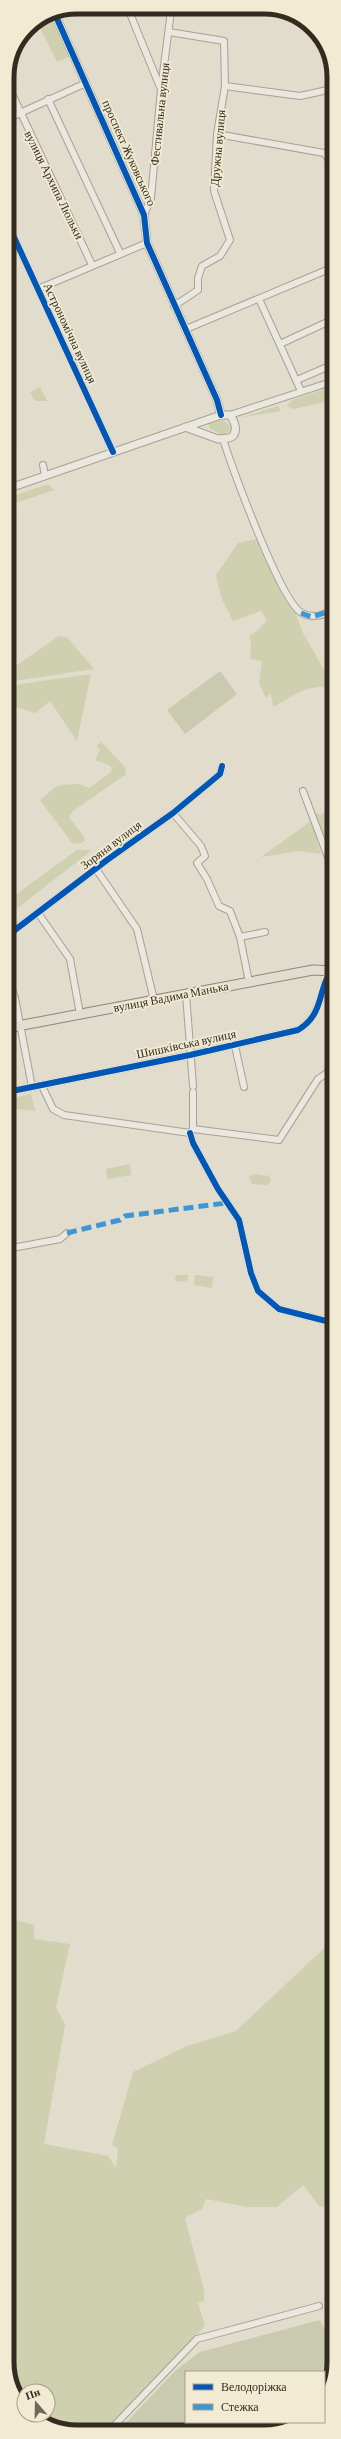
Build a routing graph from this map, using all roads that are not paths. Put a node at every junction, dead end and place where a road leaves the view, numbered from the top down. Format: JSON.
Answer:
{"nodes":[{"id":1,"x":130,"y":14,"type":"edge"},
{"id":2,"x":171,"y":14,"type":"edge"},
{"id":3,"x":57,"y":18,"type":"edge"},
{"id":4,"x":169,"y":32,"type":"junction"},
{"id":5,"x":86,"y":83,"type":"junction"},
{"id":6,"x":225,"y":86,"type":"junction"},
{"id":7,"x":161,"y":89,"type":"junction"},
{"id":8,"x":327,"y":91,"type":"edge"},
{"id":9,"x":14,"y":99,"type":"edge"},
{"id":10,"x":48,"y":100,"type":"junction"},
{"id":11,"x":20,"y":113,"type":"junction"},
{"id":12,"x":14,"y":116,"type":"edge"},
{"id":13,"x":218,"y":134,"type":"junction"},
{"id":14,"x":327,"y":157,"type":"edge"},
{"id":15,"x":144,"y":215,"type":"junction"},
{"id":16,"x":14,"y":237,"type":"edge"},
{"id":17,"x":147,"y":243,"type":"junction"},
{"id":18,"x":120,"y":253,"type":"junction"},
{"id":19,"x":92,"y":265,"type":"junction"},
{"id":20,"x":327,"y":270,"type":"edge"},
{"id":21,"x":38,"y":289,"type":"junction"},
{"id":22,"x":259,"y":299,"type":"junction"},
{"id":23,"x":174,"y":306,"type":"junction"},
{"id":24,"x":327,"y":322,"type":"edge"},
{"id":25,"x":186,"y":329,"type":"junction"},
{"id":26,"x":280,"y":344,"type":"junction"},
{"id":27,"x":327,"y":367,"type":"edge"},
{"id":28,"x":297,"y":380,"type":"junction"},
{"id":29,"x":327,"y":383,"type":"edge"},
{"id":30,"x":301,"y":391,"type":"junction"},
{"id":31,"x":221,"y":415,"type":"junction"},
{"id":32,"x":230,"y":416,"type":"junction"},
{"id":33,"x":185,"y":427,"type":"junction"},
{"id":34,"x":223,"y":440,"type":"junction"},
{"id":35,"x":113,"y":452,"type":"junction"},
{"id":36,"x":42,"y":465,"type":"dead end"},
{"id":37,"x":46,"y":476,"type":"junction"},
{"id":38,"x":14,"y":487,"type":"edge"},
{"id":39,"x":327,"y":612,"type":"edge"},
{"id":40,"x":222,"y":766,"type":"dead end"},
{"id":41,"x":303,"y":791,"type":"dead end"},
{"id":42,"x":173,"y":813,"type":"junction"},
{"id":43,"x":327,"y":858,"type":"edge"},
{"id":44,"x":96,"y":869,"type":"junction"},
{"id":45,"x":38,"y":913,"type":"junction"},
{"id":46,"x":14,"y":931,"type":"edge"},
{"id":47,"x":265,"y":932,"type":"dead end"},
{"id":48,"x":240,"y":937,"type":"junction"},
{"id":49,"x":327,"y":969,"type":"edge"},
{"id":50,"x":327,"y":979,"type":"edge"},
{"id":51,"x":249,"y":982,"type":"junction"},
{"id":52,"x":186,"y":994,"type":"junction"},
{"id":53,"x":14,"y":995,"type":"edge"},
{"id":54,"x":154,"y":1000,"type":"junction"},
{"id":55,"x":80,"y":1014,"type":"junction"},
{"id":56,"x":18,"y":1025,"type":"junction"},
{"id":57,"x":14,"y":1026,"type":"edge"},
{"id":58,"x":235,"y":1046,"type":"junction"},
{"id":59,"x":190,"y":1055,"type":"junction"},
{"id":60,"x":327,"y":1073,"type":"edge"},
{"id":61,"x":42,"y":1086,"type":"junction"},
{"id":62,"x":32,"y":1087,"type":"junction"},
{"id":63,"x":244,"y":1087,"type":"dead end"},
{"id":64,"x":14,"y":1091,"type":"edge"},
{"id":65,"x":191,"y":1131,"type":"junction"},
{"id":66,"x":67,"y":1234,"type":"dead end"},
{"id":67,"x":14,"y":1248,"type":"edge"},
{"id":68,"x":327,"y":1321,"type":"edge"},
{"id":69,"x":319,"y":2306,"type":"dead end"},
{"id":70,"x":115,"y":2425,"type":"edge"}],
"edges":[{"from":1,"to":7,"type":"street"},
{"from":2,"to":4,"type":"street","name":"Фестивальна вулиця"},
{"from":3,"to":5,"type":"street","name":"проспект Жуковського"},
{"from":4,"to":6,"type":"street","name":"Дружна вулиця"},
{"from":4,"to":7,"type":"street","name":"Фестивальна вулиця"},
{"from":5,"to":10,"type":"street"},
{"from":5,"to":15,"type":"street","name":"проспект Жуковського"},
{"from":6,"to":8,"type":"street"},
{"from":6,"to":13,"type":"street","name":"Дружна вулиця"},
{"from":7,"to":15,"type":"street","name":"Фестивальна вулиця"},
{"from":9,"to":11,"type":"street","name":"вулиця Архипа Люльки"},
{"from":10,"to":11,"type":"street"},
{"from":10,"to":18,"type":"street"},
{"from":11,"to":12,"type":"street"},
{"from":11,"to":19,"type":"street","name":"вулиця Архипа Люльки"},
{"from":13,"to":14,"type":"street"},
{"from":13,"to":23,"type":"street","name":"Дружна вулиця"},
{"from":15,"to":17,"type":"street","name":"проспект Жуковського"},
{"from":16,"to":21,"type":"street","name":"Астрономічна вулиця"},
{"from":17,"to":18,"type":"street"},
{"from":17,"to":23,"type":"street","name":"проспект Жуковського"},
{"from":18,"to":19,"type":"street"},
{"from":19,"to":21,"type":"street"},
{"from":20,"to":22,"type":"street"},
{"from":21,"to":35,"type":"street","name":"Астрономічна вулиця"},
{"from":22,"to":25,"type":"street"},
{"from":22,"to":26,"type":"street"},
{"from":23,"to":25,"type":"street","name":"проспект Жуковського"},
{"from":24,"to":26,"type":"street"},
{"from":25,"to":31,"type":"street","name":"проспект Жуковського"},
{"from":26,"to":28,"type":"street"},
{"from":27,"to":28,"type":"street"},
{"from":28,"to":30,"type":"street"},
{"from":29,"to":30,"type":"street"},
{"from":30,"to":32,"type":"street"},
{"from":31,"to":32,"type":"street"},
{"from":31,"to":33,"type":"street"},
{"from":32,"to":34,"type":"street"},
{"from":33,"to":34,"type":"street"},
{"from":33,"to":35,"type":"street"},
{"from":34,"to":39,"type":"street"},
{"from":35,"to":37,"type":"street"},
{"from":36,"to":37,"type":"street"},
{"from":37,"to":38,"type":"street"},
{"from":40,"to":42,"type":"street","name":"Зоряна вулиця"},
{"from":41,"to":43,"type":"street"},
{"from":42,"to":44,"type":"street","name":"Зоряна вулиця"},
{"from":42,"to":48,"type":"street"},
{"from":44,"to":45,"type":"street","name":"Зоряна вулиця"},
{"from":44,"to":54,"type":"street"},
{"from":45,"to":46,"type":"street","name":"Зоряна вулиця"},
{"from":45,"to":55,"type":"street"},
{"from":47,"to":48,"type":"street"},
{"from":48,"to":51,"type":"street"},
{"from":49,"to":51,"type":"main road","name":"вулиця Вадима Манька"},
{"from":50,"to":58,"type":"street","name":"Шишківська вулиця"},
{"from":51,"to":52,"type":"main road","name":"вулиця Вадима Манька"},
{"from":52,"to":54,"type":"main road","name":"вулиця Вадима Манька"},
{"from":52,"to":59,"type":"street"},
{"from":53,"to":56,"type":"street"},
{"from":54,"to":55,"type":"main road","name":"вулиця Вадима Манька"},
{"from":55,"to":56,"type":"main road","name":"вулиця Вадима Манька"},
{"from":56,"to":57,"type":"main road","name":"вулиця Вадима Манька"},
{"from":56,"to":62,"type":"street"},
{"from":58,"to":59,"type":"street","name":"Шишківська вулиця"},
{"from":58,"to":63,"type":"street"},
{"from":59,"to":61,"type":"street","name":"Шишківська вулиця"},
{"from":59,"to":65,"type":"street"},
{"from":60,"to":65,"type":"street"},
{"from":61,"to":62,"type":"street","name":"Шишківська вулиця"},
{"from":61,"to":65,"type":"street"},
{"from":62,"to":64,"type":"street","name":"Шишківська вулиця"},
{"from":65,"to":68,"type":"street"},
{"from":66,"to":67,"type":"street"},
{"from":69,"to":70,"type":"street"}]}
